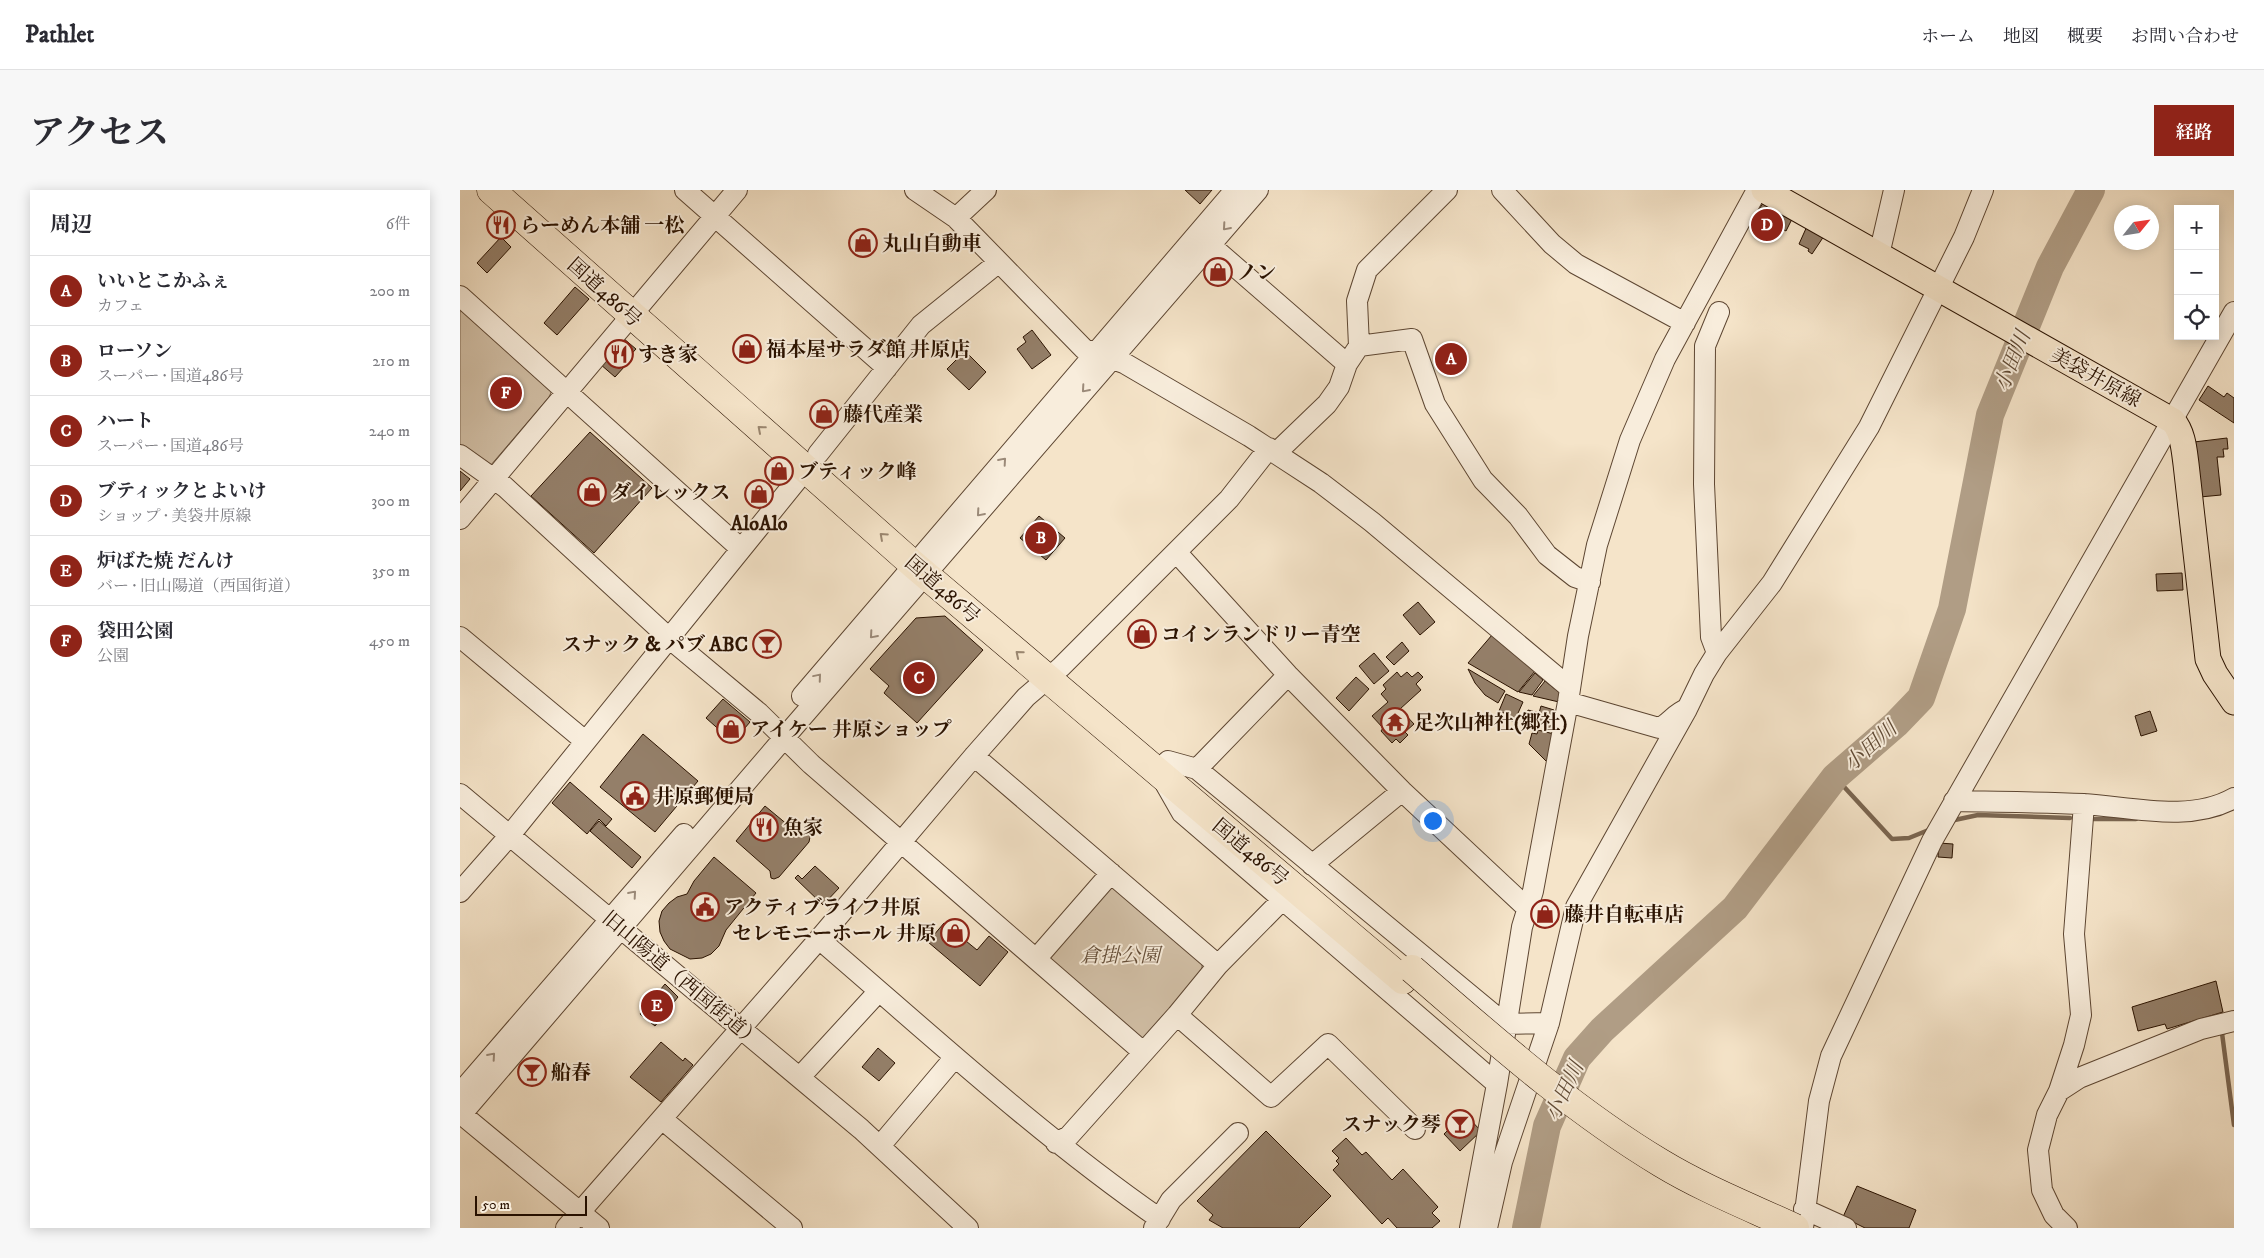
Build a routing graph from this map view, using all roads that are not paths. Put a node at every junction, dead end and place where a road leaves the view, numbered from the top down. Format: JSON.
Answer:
{"nodes":[{"id":1,"x":490,"y":190,"type":"edge"},
{"id":2,"x":517,"y":190,"type":"edge"},
{"id":3,"x":685,"y":190,"type":"edge"},
{"id":4,"x":737,"y":190,"type":"edge"},
{"id":5,"x":915,"y":190,"type":"edge"},
{"id":6,"x":986,"y":190,"type":"edge"},
{"id":7,"x":1235,"y":190,"type":"edge"},
{"id":8,"x":1258,"y":190,"type":"edge"},
{"id":9,"x":1447,"y":190,"type":"edge"},
{"id":10,"x":1502,"y":190,"type":"edge"},
{"id":11,"x":1757,"y":190,"type":"edge"},
{"id":12,"x":1764,"y":190,"type":"edge"},
{"id":13,"x":1894,"y":190,"type":"edge"},
{"id":14,"x":1983,"y":190,"type":"edge"},
{"id":15,"x":715,"y":216,"type":"junction"},
{"id":16,"x":956,"y":218,"type":"junction"},
{"id":17,"x":1204,"y":240,"type":"junction"},
{"id":18,"x":1879,"y":254,"type":"junction"},
{"id":19,"x":999,"y":262,"type":"junction"},
{"id":20,"x":1941,"y":289,"type":"junction"},
{"id":21,"x":462,"y":301,"type":"edge"},
{"id":22,"x":637,"y":308,"type":"junction"},
{"id":23,"x":1719,"y":312,"type":"dead end"},
{"id":24,"x":2234,"y":312,"type":"edge"},
{"id":25,"x":1685,"y":324,"type":"junction"},
{"id":26,"x":1359,"y":346,"type":"junction"},
{"id":27,"x":1105,"y":356,"type":"junction"},
{"id":28,"x":1347,"y":364,"type":"junction"},
{"id":29,"x":887,"y":368,"type":"junction"},
{"id":30,"x":568,"y":393,"type":"junction"},
{"id":31,"x":2171,"y":419,"type":"junction"},
{"id":32,"x":1272,"y":450,"type":"junction"},
{"id":33,"x":460,"y":455,"type":"edge"},
{"id":34,"x":812,"y":461,"type":"junction"},
{"id":35,"x":494,"y":480,"type":"junction"},
{"id":36,"x":460,"y":519,"type":"edge"},
{"id":37,"x":740,"y":548,"type":"junction"},
{"id":38,"x":1177,"y":552,"type":"junction"},
{"id":39,"x":926,"y":563,"type":"junction"},
{"id":40,"x":1590,"y":582,"type":"junction"},
{"id":41,"x":460,"y":637,"type":"edge"},
{"id":42,"x":670,"y":638,"type":"junction"},
{"id":43,"x":1717,"y":653,"type":"junction"},
{"id":44,"x":1054,"y":672,"type":"junction"},
{"id":45,"x":1288,"y":676,"type":"junction"},
{"id":46,"x":1569,"y":695,"type":"junction"},
{"id":47,"x":2234,"y":702,"type":"edge"},
{"id":48,"x":1687,"y":710,"type":"junction"},
{"id":49,"x":779,"y":733,"type":"junction"},
{"id":50,"x":585,"y":741,"type":"junction"},
{"id":51,"x":974,"y":756,"type":"junction"},
{"id":52,"x":1164,"y":767,"type":"junction"},
{"id":53,"x":1197,"y":769,"type":"junction"},
{"id":54,"x":1402,"y":791,"type":"junction"},
{"id":55,"x":460,"y":794,"type":"edge"},
{"id":56,"x":2234,"y":798,"type":"edge"},
{"id":57,"x":1953,"y":804,"type":"junction"},
{"id":58,"x":2084,"y":804,"type":"junction"},
{"id":59,"x":510,"y":835,"type":"junction"},
{"id":60,"x":901,"y":843,"type":"junction"},
{"id":61,"x":1312,"y":865,"type":"junction"},
{"id":62,"x":1111,"y":872,"type":"junction"},
{"id":63,"x":460,"y":892,"type":"edge"},
{"id":64,"x":1283,"y":899,"type":"junction"},
{"id":65,"x":1527,"y":908,"type":"junction"},
{"id":66,"x":616,"y":924,"type":"junction"},
{"id":67,"x":819,"y":939,"type":"junction"},
{"id":68,"x":1036,"y":959,"type":"junction"},
{"id":69,"x":1218,"y":965,"type":"junction"},
{"id":70,"x":1408,"y":975,"type":"junction"},
{"id":71,"x":879,"y":991,"type":"junction"},
{"id":72,"x":1177,"y":1015,"type":"junction"},
{"id":73,"x":2234,"y":1022,"type":"edge"},
{"id":74,"x":1549,"y":1023,"type":"junction"},
{"id":75,"x":1505,"y":1024,"type":"junction"},
{"id":76,"x":740,"y":1027,"type":"junction"},
{"id":77,"x":1143,"y":1052,"type":"junction"},
{"id":78,"x":956,"y":1057,"type":"junction"},
{"id":79,"x":800,"y":1077,"type":"junction"},
{"id":80,"x":1497,"y":1084,"type":"junction"},
{"id":81,"x":2059,"y":1091,"type":"junction"},
{"id":82,"x":460,"y":1093,"type":"edge"},
{"id":83,"x":460,"y":1115,"type":"edge"},
{"id":84,"x":662,"y":1119,"type":"junction"},
{"id":85,"x":1489,"y":1127,"type":"junction"},
{"id":86,"x":1415,"y":1130,"type":"dead end"},
{"id":87,"x":1238,"y":1133,"type":"dead end"},
{"id":88,"x":1056,"y":1143,"type":"junction"},
{"id":89,"x":880,"y":1146,"type":"junction"},
{"id":90,"x":1498,"y":1177,"type":"junction"},
{"id":91,"x":580,"y":1212,"type":"junction"},
{"id":92,"x":1801,"y":1222,"type":"edge"},
{"id":93,"x":1157,"y":1224,"type":"edge"},
{"id":94,"x":566,"y":1228,"type":"edge"},
{"id":95,"x":599,"y":1228,"type":"edge"},
{"id":96,"x":792,"y":1228,"type":"edge"},
{"id":97,"x":968,"y":1228,"type":"edge"},
{"id":98,"x":1470,"y":1228,"type":"edge"},
{"id":99,"x":1487,"y":1228,"type":"edge"},
{"id":100,"x":1763,"y":1228,"type":"edge"},
{"id":101,"x":1846,"y":1228,"type":"edge"},
{"id":102,"x":2067,"y":1228,"type":"edge"}],
"edges":[{"from":1,"to":22,"type":"highway","name":"国道486号"},
{"from":2,"to":22,"type":"highway","name":"国道486号"},
{"from":3,"to":15,"type":"street"},
{"from":4,"to":15,"type":"street"},
{"from":5,"to":16,"type":"street"},
{"from":6,"to":16,"type":"street"},
{"from":7,"to":17,"type":"street"},
{"from":8,"to":17,"type":"street","one_way":true},
{"from":9,"to":26,"type":"street"},
{"from":10,"to":25,"type":"street"},
{"from":11,"to":25,"type":"street"},
{"from":12,"to":18,"type":"main road","name":"美袋井原線"},
{"from":13,"to":18,"type":"street"},
{"from":14,"to":20,"type":"street"},
{"from":15,"to":22,"type":"street"},
{"from":15,"to":29,"type":"street"},
{"from":16,"to":19,"type":"street"},
{"from":17,"to":27,"type":"street"},
{"from":17,"to":28,"type":"street"},
{"from":18,"to":20,"type":"main road","name":"美袋井原線"},
{"from":19,"to":27,"type":"street"},
{"from":19,"to":29,"type":"street"},
{"from":20,"to":31,"type":"main road","name":"美袋井原線"},
{"from":20,"to":43,"type":"street"},
{"from":21,"to":30,"type":"street"},
{"from":22,"to":30,"type":"street"},
{"from":22,"to":34,"type":"highway","name":"国道486号"},
{"from":23,"to":43,"type":"street"},
{"from":24,"to":31,"type":"street"},
{"from":25,"to":40,"type":"street"},
{"from":26,"to":28,"type":"street"},
{"from":26,"to":40,"type":"street"},
{"from":27,"to":32,"type":"street"},
{"from":27,"to":39,"type":"street"},
{"from":28,"to":32,"type":"street"},
{"from":29,"to":34,"type":"street"},
{"from":30,"to":35,"type":"street"},
{"from":30,"to":37,"type":"street"},
{"from":31,"to":47,"type":"main road"},
{"from":31,"to":57,"type":"street"},
{"from":32,"to":38,"type":"street"},
{"from":32,"to":46,"type":"street"},
{"from":33,"to":35,"type":"street"},
{"from":34,"to":37,"type":"street"},
{"from":34,"to":39,"type":"highway","name":"国道486号"},
{"from":35,"to":36,"type":"street"},
{"from":35,"to":42,"type":"street"},
{"from":37,"to":42,"type":"street"},
{"from":38,"to":44,"type":"street"},
{"from":38,"to":45,"type":"street"},
{"from":39,"to":44,"type":"highway","name":"国道486号"},
{"from":39,"to":49,"type":"street"},
{"from":40,"to":46,"type":"street"},
{"from":41,"to":50,"type":"street"},
{"from":42,"to":49,"type":"street"},
{"from":42,"to":50,"type":"street"},
{"from":43,"to":48,"type":"street"},
{"from":44,"to":51,"type":"street"},
{"from":44,"to":52,"type":"highway","name":"国道486号"},
{"from":45,"to":53,"type":"street"},
{"from":45,"to":54,"type":"street"},
{"from":46,"to":48,"type":"street"},
{"from":46,"to":65,"type":"street"},
{"from":48,"to":74,"type":"street"},
{"from":49,"to":60,"type":"street"},
{"from":49,"to":66,"type":"street"},
{"from":50,"to":59,"type":"street"},
{"from":51,"to":60,"type":"street"},
{"from":51,"to":62,"type":"street"},
{"from":52,"to":53,"type":"street"},
{"from":52,"to":64,"type":"street"},
{"from":52,"to":70,"type":"highway","name":"国道486号"},
{"from":53,"to":61,"type":"street"},
{"from":54,"to":61,"type":"street"},
{"from":54,"to":65,"type":"street"},
{"from":55,"to":59,"type":"street","name":"旧山陽道（西国街道）"},
{"from":56,"to":58,"type":"street"},
{"from":57,"to":58,"type":"street"},
{"from":57,"to":92,"type":"street"},
{"from":58,"to":81,"type":"street"},
{"from":59,"to":63,"type":"street"},
{"from":59,"to":66,"type":"street","name":"旧山陽道（西国街道）"},
{"from":60,"to":67,"type":"street"},
{"from":60,"to":68,"type":"street"},
{"from":61,"to":75,"type":"street"},
{"from":62,"to":68,"type":"street"},
{"from":62,"to":69,"type":"street"},
{"from":64,"to":69,"type":"street"},
{"from":64,"to":80,"type":"street"},
{"from":65,"to":75,"type":"street"},
{"from":66,"to":76,"type":"street","name":"旧山陽道（西国街道）"},
{"from":82,"to":66,"type":"street","one_way":true},
{"from":66,"to":83,"type":"street"},
{"from":67,"to":71,"type":"street"},
{"from":67,"to":76,"type":"street"},
{"from":68,"to":77,"type":"street"},
{"from":69,"to":72,"type":"street"},
{"from":70,"to":92,"type":"highway","bridge":true},
{"from":70,"to":100,"type":"highway"},
{"from":71,"to":78,"type":"street"},
{"from":71,"to":79,"type":"street"},
{"from":72,"to":77,"type":"street"},
{"from":72,"to":86,"type":"street"},
{"from":73,"to":81,"type":"street"},
{"from":74,"to":75,"type":"street"},
{"from":74,"to":90,"type":"street"},
{"from":75,"to":80,"type":"street"},
{"from":76,"to":79,"type":"street","name":"旧山陽道（西国街道）"},
{"from":76,"to":84,"type":"street"},
{"from":77,"to":88,"type":"street"},
{"from":78,"to":88,"type":"street"},
{"from":78,"to":89,"type":"street"},
{"from":79,"to":89,"type":"street","name":"旧山陽道（西国街道）"},
{"from":80,"to":85,"type":"street"},
{"from":81,"to":102,"type":"street"},
{"from":83,"to":91,"type":"street"},
{"from":84,"to":91,"type":"street"},
{"from":84,"to":96,"type":"street"},
{"from":85,"to":90,"type":"street"},
{"from":85,"to":98,"type":"street"},
{"from":87,"to":93,"type":"street"},
{"from":88,"to":93,"type":"street"},
{"from":89,"to":97,"type":"street","name":"旧山陽道（西国街道）"},
{"from":90,"to":99,"type":"street"},
{"from":91,"to":94,"type":"street"},
{"from":91,"to":95,"type":"street"},
{"from":92,"to":101,"type":"street"}]}
